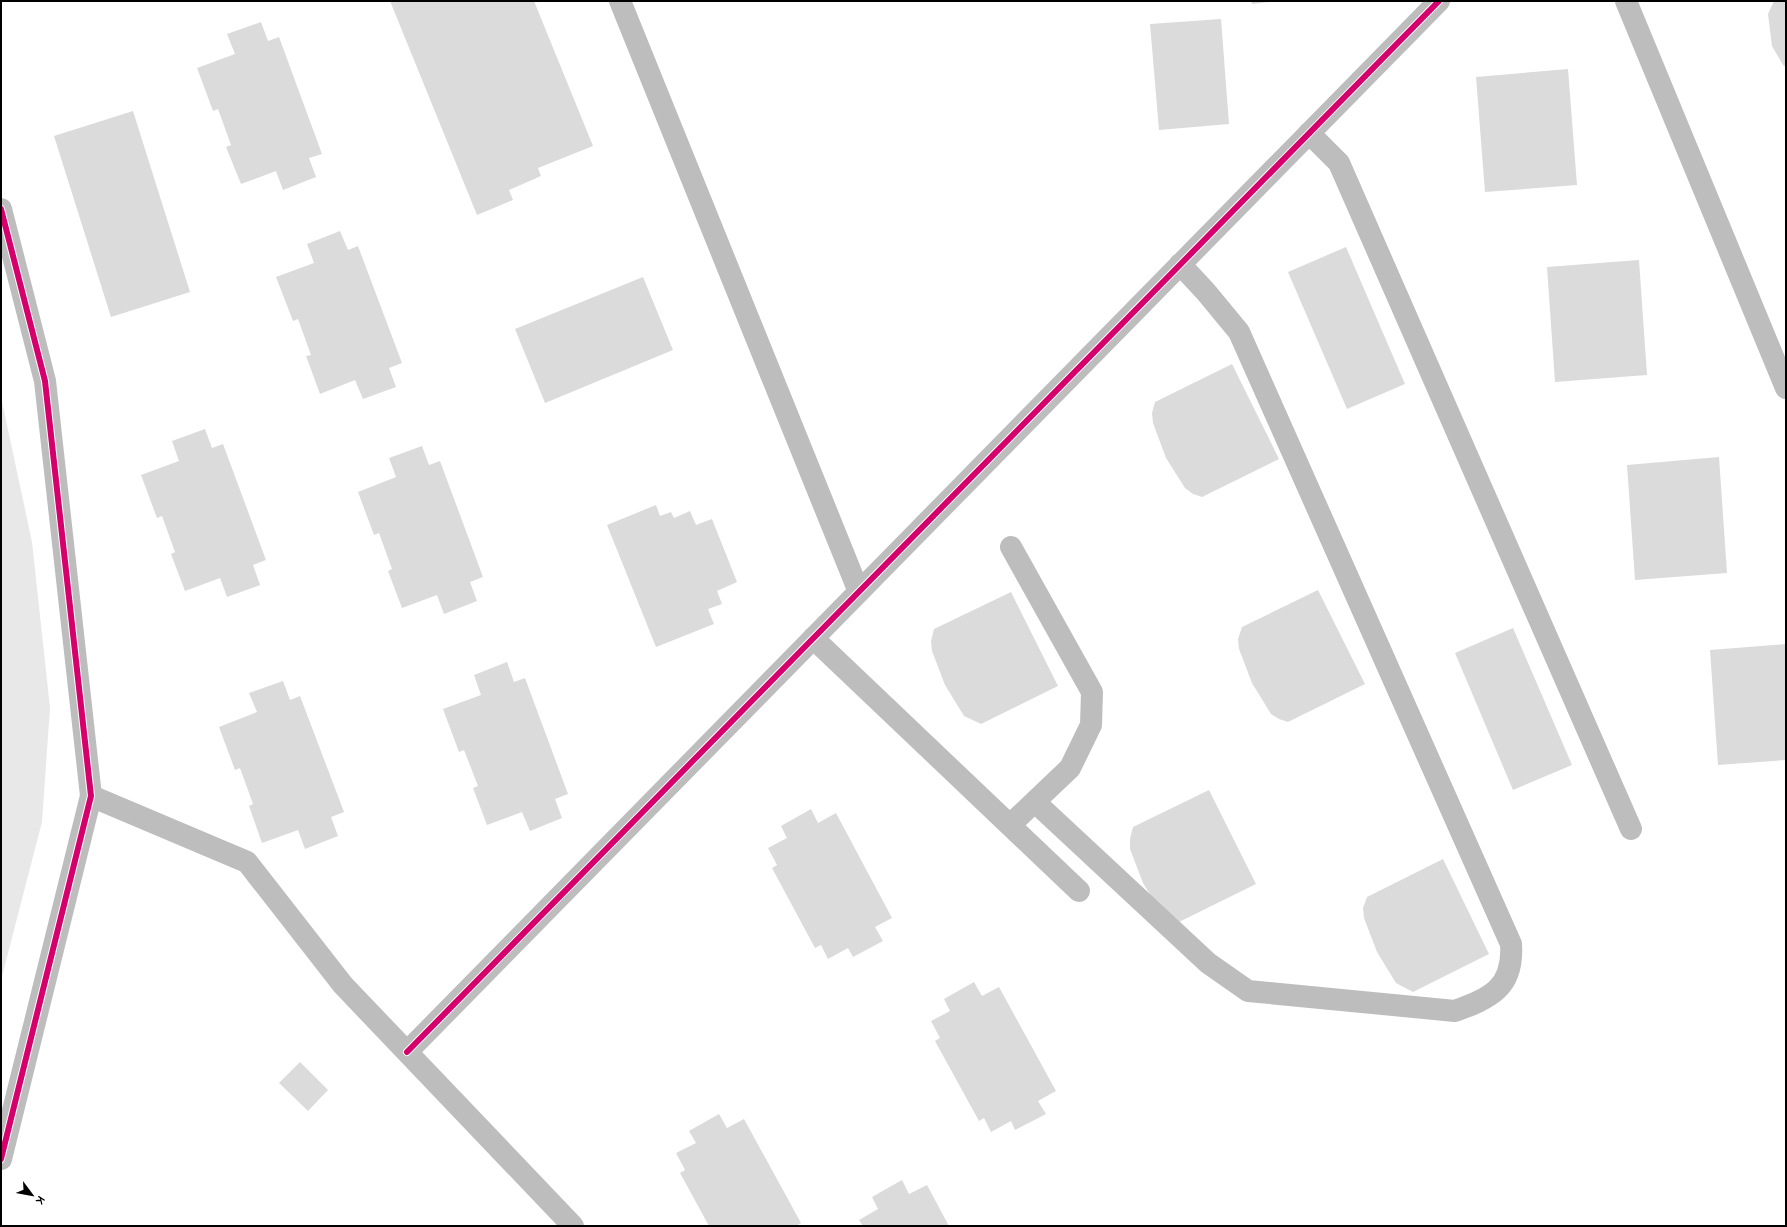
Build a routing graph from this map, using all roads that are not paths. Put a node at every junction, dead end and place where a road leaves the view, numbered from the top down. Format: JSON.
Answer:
{"nodes":[{"id":1,"x":620,"y":1,"type":"edge"},
{"id":2,"x":1439,"y":1,"type":"edge"},
{"id":3,"x":1626,"y":1,"type":"edge"},
{"id":4,"x":1309,"y":133,"type":"junction"},
{"id":5,"x":1,"y":209,"type":"edge"},
{"id":6,"x":1180,"y":264,"type":"junction"},
{"id":7,"x":1786,"y":388,"type":"edge"},
{"id":8,"x":1011,"y":547,"type":"dead end"},
{"id":9,"x":859,"y":592,"type":"junction"},
{"id":10,"x":813,"y":638,"type":"junction"},
{"id":11,"x":91,"y":796,"type":"junction"},
{"id":12,"x":1035,"y":802,"type":"junction"},
{"id":13,"x":1010,"y":825,"type":"junction"},
{"id":14,"x":1630,"y":828,"type":"dead end"},
{"id":15,"x":1079,"y":891,"type":"dead end"},
{"id":16,"x":407,"y":1052,"type":"junction"},
{"id":17,"x":1,"y":1159,"type":"edge"},
{"id":18,"x":573,"y":1226,"type":"edge"}],
"edges":[{"from":1,"to":9,"type":"street"},
{"from":2,"to":4,"type":"street"},
{"from":3,"to":7,"type":"street"},
{"from":4,"to":6,"type":"street"},
{"from":4,"to":14,"type":"street"},
{"from":5,"to":11,"type":"street"},
{"from":6,"to":9,"type":"street"},
{"from":6,"to":12,"type":"street"},
{"from":8,"to":12,"type":"street"},
{"from":9,"to":10,"type":"street"},
{"from":10,"to":13,"type":"street"},
{"from":10,"to":16,"type":"street"},
{"from":11,"to":16,"type":"street"},
{"from":11,"to":17,"type":"street"},
{"from":12,"to":13,"type":"street"},
{"from":13,"to":15,"type":"street"},
{"from":16,"to":18,"type":"street"}]}
